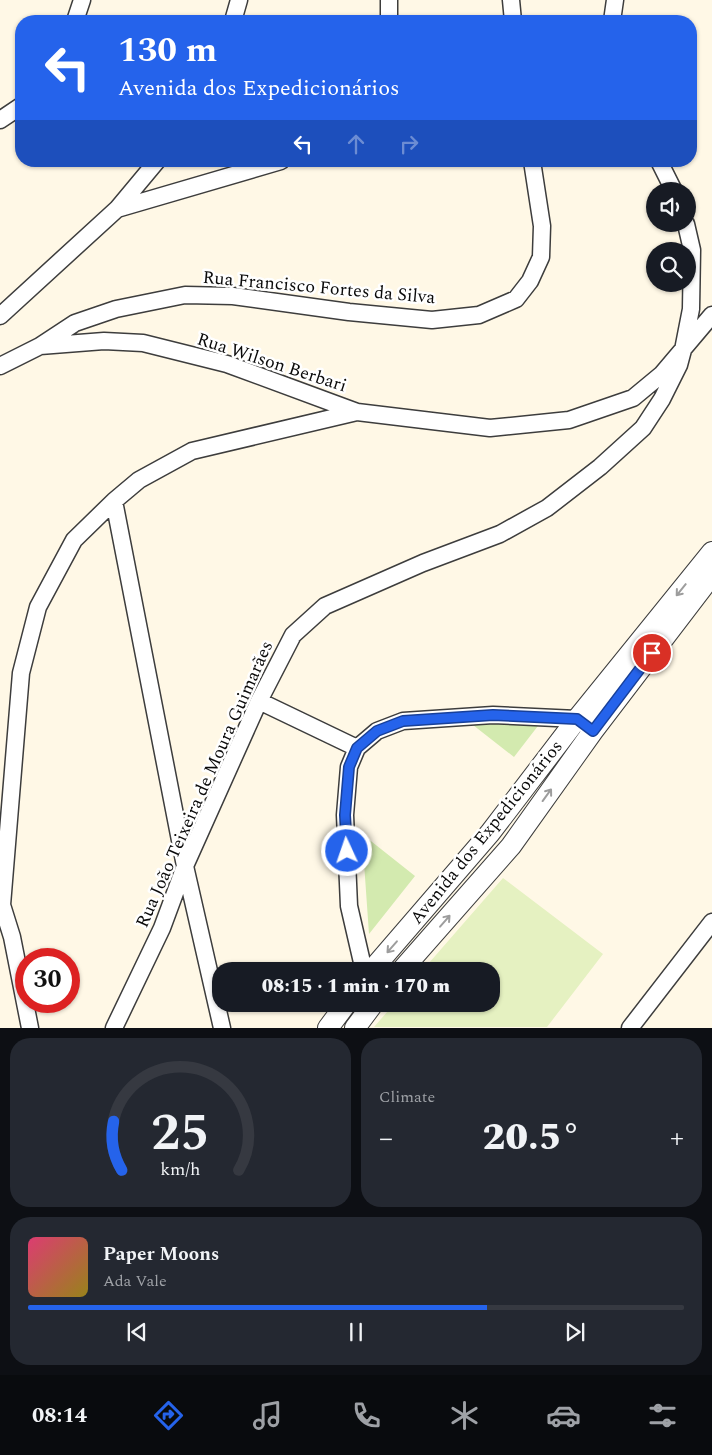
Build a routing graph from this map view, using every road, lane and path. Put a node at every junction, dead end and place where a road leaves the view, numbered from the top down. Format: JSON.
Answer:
{"nodes":[{"id":1,"x":82,"y":0,"type":"edge"},
{"id":2,"x":238,"y":0,"type":"edge"},
{"id":3,"x":389,"y":0,"type":"edge"},
{"id":4,"x":511,"y":0,"type":"edge"},
{"id":5,"x":615,"y":0,"type":"edge"},
{"id":6,"x":78,"y":15,"type":"edge"},
{"id":7,"x":234,"y":15,"type":"edge"},
{"id":8,"x":389,"y":15,"type":"edge"},
{"id":9,"x":512,"y":15,"type":"edge"},
{"id":10,"x":613,"y":15,"type":"edge"},
{"id":11,"x":15,"y":110,"type":"edge"},
{"id":12,"x":0,"y":120,"type":"edge"},
{"id":13,"x":152,"y":167,"type":"edge"},
{"id":14,"x":260,"y":167,"type":"edge"},
{"id":15,"x":533,"y":167,"type":"edge"},
{"id":16,"x":662,"y":167,"type":"edge"},
{"id":17,"x":670,"y":182,"type":"edge"},
{"id":18,"x":117,"y":209,"type":"junction"},
{"id":19,"x":688,"y":232,"type":"edge"},
{"id":20,"x":712,"y":315,"type":"edge"},
{"id":21,"x":0,"y":316,"type":"edge"},
{"id":22,"x":40,"y":346,"type":"junction"},
{"id":23,"x":683,"y":350,"type":"junction"},
{"id":24,"x":0,"y":366,"type":"edge"},
{"id":25,"x":357,"y":412,"type":"junction"},
{"id":26,"x":114,"y":501,"type":"junction"},
{"id":27,"x":712,"y":552,"type":"edge"},
{"id":28,"x":712,"y":575,"type":"edge"},
{"id":29,"x":259,"y":701,"type":"junction"},
{"id":30,"x":577,"y":719,"type":"junction"},
{"id":31,"x":593,"y":731,"type":"junction"},
{"id":32,"x":357,"y":748,"type":"junction"},
{"id":33,"x":185,"y":866,"type":"junction"},
{"id":34,"x":1,"y":906,"type":"edge"},
{"id":35,"x":712,"y":922,"type":"edge"},
{"id":36,"x":362,"y":962,"type":"edge"},
{"id":37,"x":379,"y":962,"type":"edge"},
{"id":38,"x":409,"y":962,"type":"edge"},
{"id":39,"x":340,"y":1012,"type":"edge"},
{"id":40,"x":368,"y":1012,"type":"edge"},
{"id":41,"x":30,"y":1028,"type":"edge"},
{"id":42,"x":114,"y":1028,"type":"edge"},
{"id":43,"x":222,"y":1028,"type":"edge"},
{"id":44,"x":328,"y":1028,"type":"edge"},
{"id":45,"x":355,"y":1028,"type":"edge"},
{"id":46,"x":630,"y":1028,"type":"edge"}],
"edges":[{"from":1,"to":6,"type":"street"},
{"from":2,"to":7,"type":"street"},
{"from":3,"to":8,"type":"street"},
{"from":4,"to":9,"type":"street"},
{"from":5,"to":10,"type":"street"},
{"from":11,"to":12,"type":"street"},
{"from":13,"to":18,"type":"street"},
{"from":14,"to":18,"type":"street"},
{"from":15,"to":22,"type":"street","name":"Rua Francisco Fortes da Silva"},
{"from":16,"to":17,"type":"street"},
{"from":18,"to":21,"type":"street"},
{"from":19,"to":23,"type":"street","name":"Rua João Teixeira de Moura Guimarães"},
{"from":20,"to":23,"type":"street"},
{"from":22,"to":24,"type":"street","name":"Rua Wilson Berbari"},
{"from":22,"to":25,"type":"street","name":"Rua Wilson Berbari"},
{"from":23,"to":25,"type":"street"},
{"from":23,"to":29,"type":"street","name":"Rua João Teixeira de Moura Guimarães"},
{"from":25,"to":26,"type":"street"},
{"from":26,"to":33,"type":"street"},
{"from":26,"to":34,"type":"street"},
{"from":27,"to":30,"type":"street","name":"Avenida dos Expedicionários","one_way":true},
{"from":28,"to":31,"type":"street","name":"Avenida dos Expedicionários"},
{"from":29,"to":32,"type":"street"},
{"from":29,"to":33,"type":"street","name":"Rua João Teixeira de Moura Guimarães"},
{"from":30,"to":31,"type":"street"},
{"from":30,"to":32,"type":"street"},
{"from":30,"to":37,"type":"street","name":"Avenida dos Expedicionários","one_way":true},
{"from":38,"to":31,"type":"street","name":"Avenida dos Expedicionários","one_way":true},
{"from":32,"to":36,"type":"street"},
{"from":33,"to":42,"type":"street","name":"Rua João Teixeira de Moura Guimarães"},
{"from":33,"to":43,"type":"street"},
{"from":34,"to":41,"type":"street"},
{"from":35,"to":46,"type":"street"},
{"from":39,"to":44,"type":"street"},
{"from":40,"to":45,"type":"street"}]}
